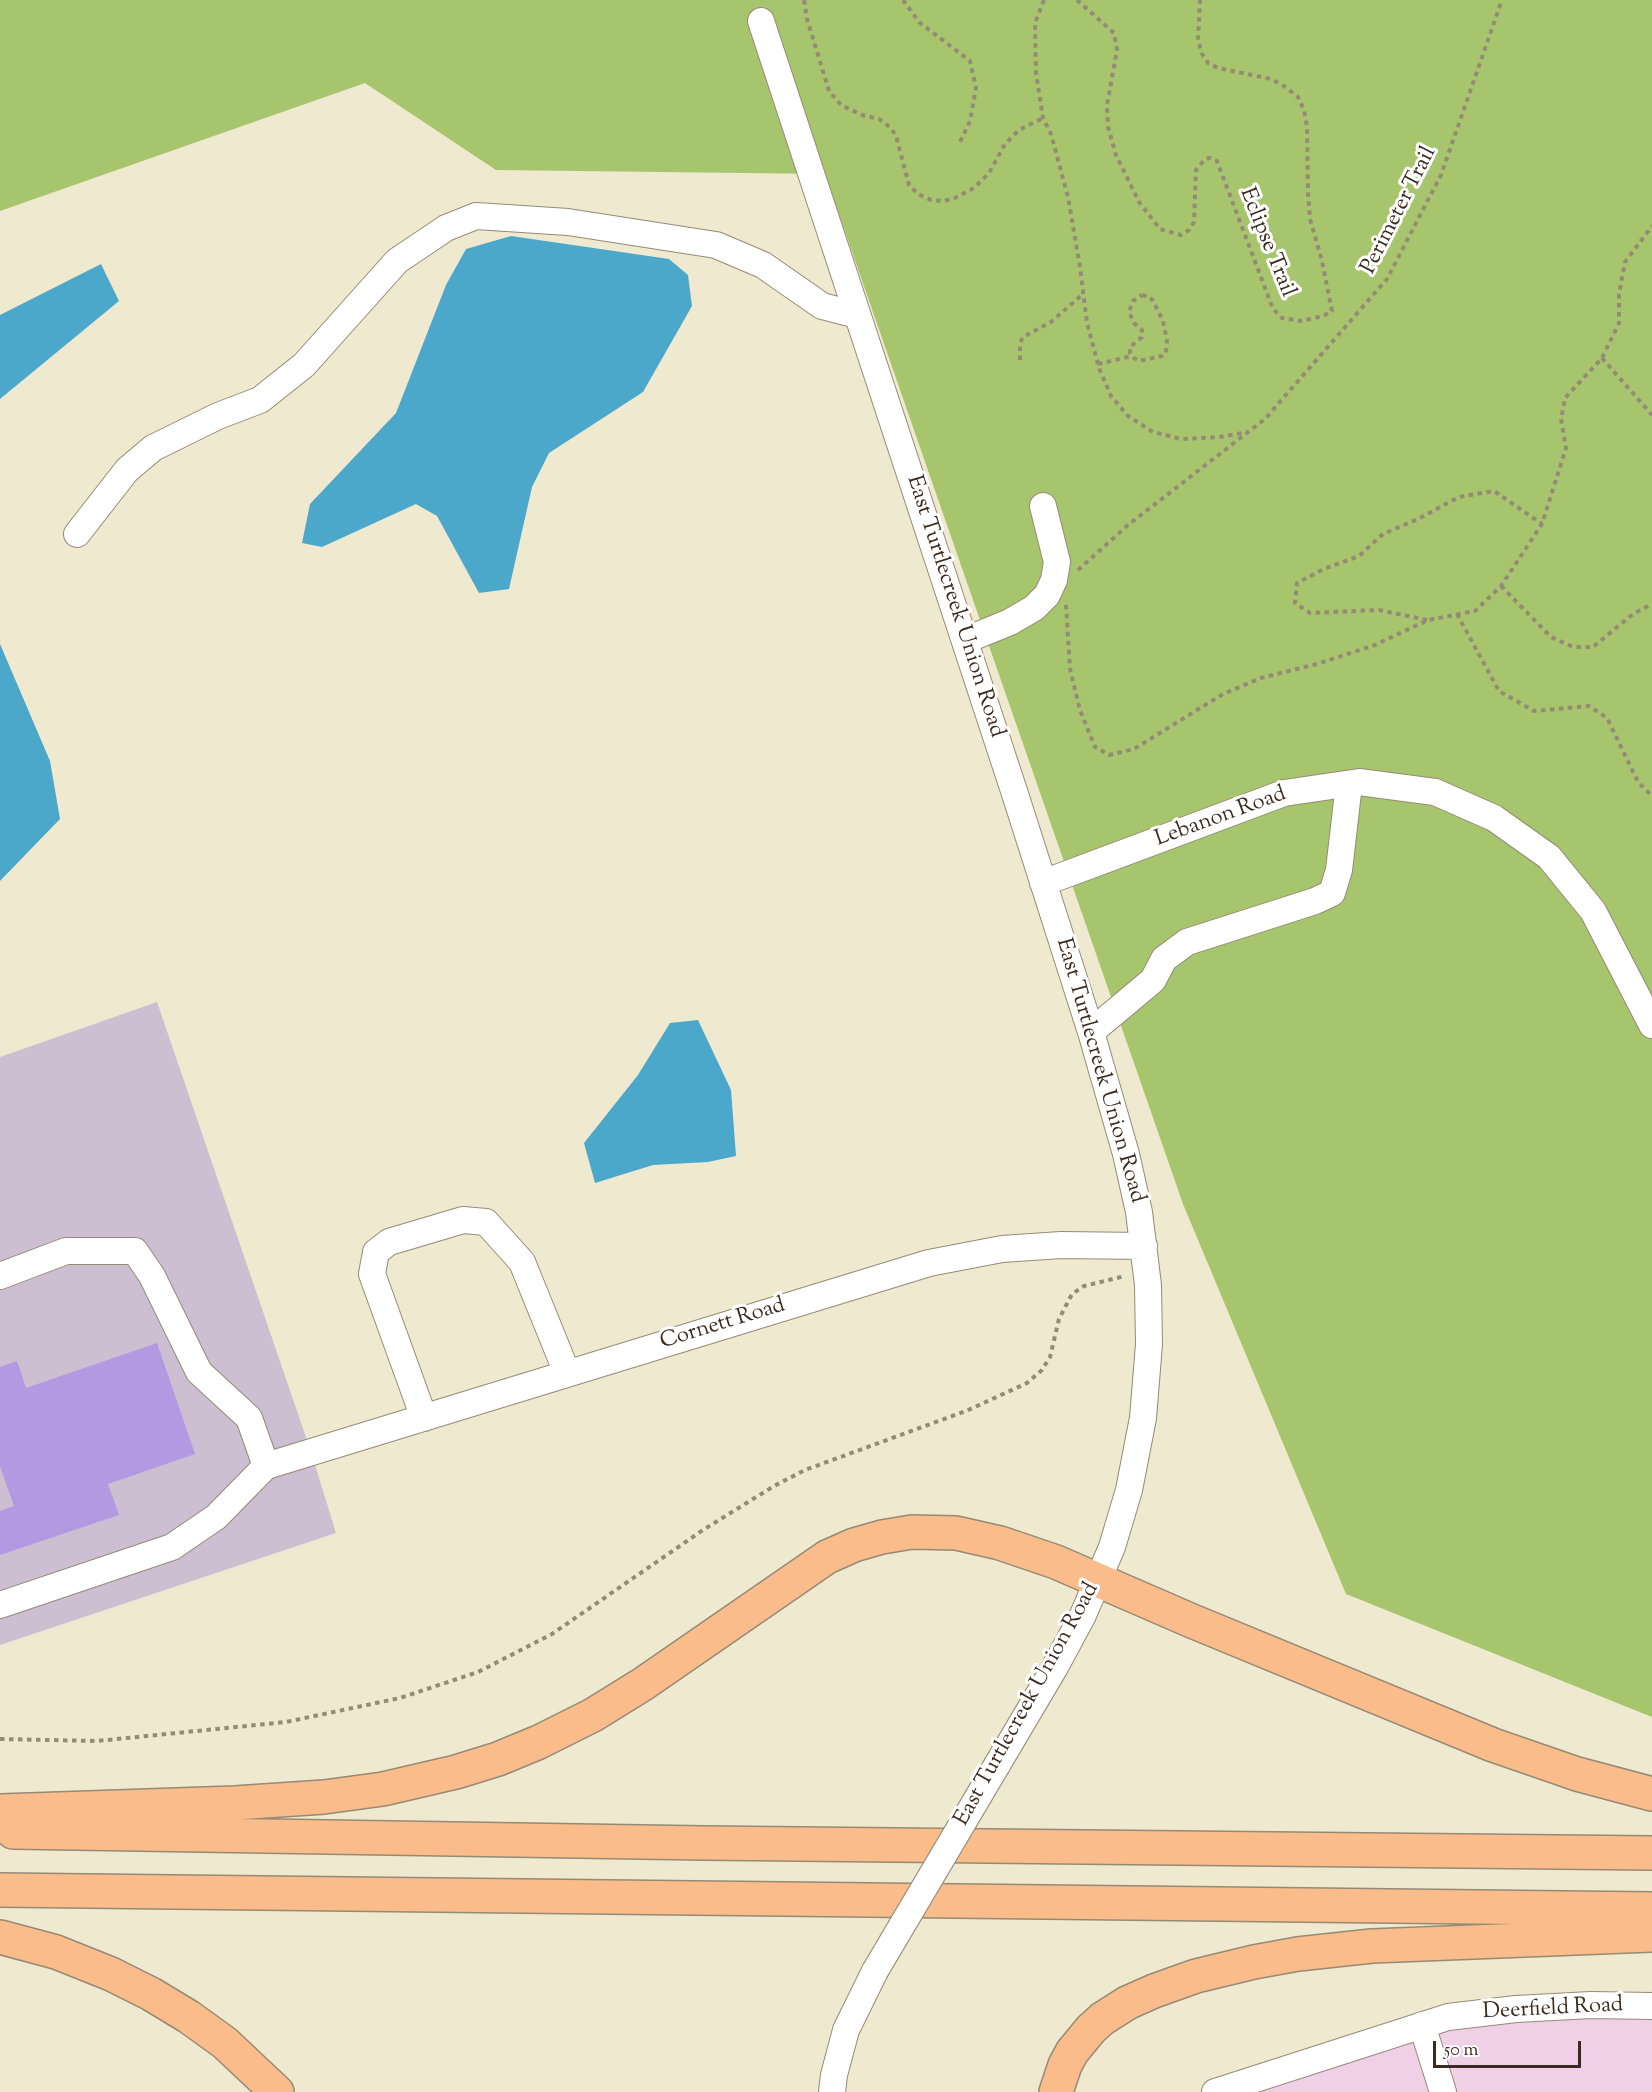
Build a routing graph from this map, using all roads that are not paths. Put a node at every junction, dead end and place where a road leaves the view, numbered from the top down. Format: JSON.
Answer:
{"nodes":[{"id":1,"x":761,"y":21,"type":"dead end"},
{"id":2,"x":857,"y":315,"type":"junction"},
{"id":3,"x":1043,"y":506,"type":"dead end"},
{"id":4,"x":77,"y":534,"type":"dead end"},
{"id":5,"x":966,"y":640,"type":"junction"},
{"id":6,"x":1349,"y":784,"type":"junction"},
{"id":7,"x":1044,"y":884,"type":"junction"},
{"id":8,"x":1652,"y":1025,"type":"edge"},
{"id":9,"x":1091,"y":1032,"type":"junction"},
{"id":10,"x":1144,"y":1246,"type":"junction"},
{"id":11,"x":0,"y":1276,"type":"edge"},
{"id":12,"x":567,"y":1373,"type":"junction"},
{"id":13,"x":424,"y":1418,"type":"junction"},
{"id":14,"x":266,"y":1466,"type":"junction"},
{"id":15,"x":1098,"y":1580,"type":"junction"},
{"id":16,"x":0,"y":1605,"type":"edge"},
{"id":17,"x":1652,"y":1794,"type":"edge"},
{"id":18,"x":0,"y":1811,"type":"edge"},
{"id":19,"x":0,"y":1832,"type":"edge"},
{"id":20,"x":1652,"y":1853,"type":"edge"},
{"id":21,"x":0,"y":1890,"type":"edge"},
{"id":22,"x":1652,"y":1909,"type":"edge"},
{"id":23,"x":1652,"y":1935,"type":"edge"},
{"id":24,"x":0,"y":1938,"type":"edge"},
{"id":25,"x":1652,"y":2006,"type":"edge"},
{"id":26,"x":1422,"y":2025,"type":"junction"},
{"id":27,"x":277,"y":2092,"type":"edge"},
{"id":28,"x":832,"y":2092,"type":"edge"},
{"id":29,"x":1056,"y":2092,"type":"edge"},
{"id":30,"x":1215,"y":2092,"type":"edge"},
{"id":31,"x":1443,"y":2092,"type":"edge"}],
"edges":[{"from":1,"to":2,"type":"street","name":"East Turtlecreek Union Road"},
{"from":2,"to":4,"type":"street"},
{"from":2,"to":5,"type":"street","name":"East Turtlecreek Union Road"},
{"from":3,"to":5,"type":"street"},
{"from":5,"to":7,"type":"street","name":"East Turtlecreek Union Road"},
{"from":6,"to":7,"type":"street","name":"Lebanon Road"},
{"from":6,"to":8,"type":"street","name":"Lebanon Road"},
{"from":6,"to":9,"type":"street"},
{"from":7,"to":9,"type":"street","name":"East Turtlecreek Union Road"},
{"from":9,"to":10,"type":"street","name":"East Turtlecreek Union Road"},
{"from":10,"to":12,"type":"street","name":"Cornett Road"},
{"from":10,"to":15,"type":"street","name":"East Turtlecreek Union Road"},
{"from":11,"to":14,"type":"street"},
{"from":12,"to":13,"type":"street","name":"Cornett Road"},
{"from":12,"to":13,"type":"street"},
{"from":13,"to":14,"type":"street","name":"Cornett Road"},
{"from":14,"to":16,"type":"street"},
{"from":15,"to":17,"type":"highway"},
{"from":15,"to":18,"type":"highway"},
{"from":15,"to":28,"type":"street","name":"East Turtlecreek Union Road","bridge":true},
{"from":19,"to":20,"type":"highway"},
{"from":21,"to":22,"type":"highway"},
{"from":23,"to":29,"type":"highway"},
{"from":24,"to":27,"type":"highway"},
{"from":25,"to":26,"type":"street","name":"Deerfield Road"},
{"from":26,"to":30,"type":"street","name":"Deerfield Road"},
{"from":26,"to":31,"type":"street"}]}
